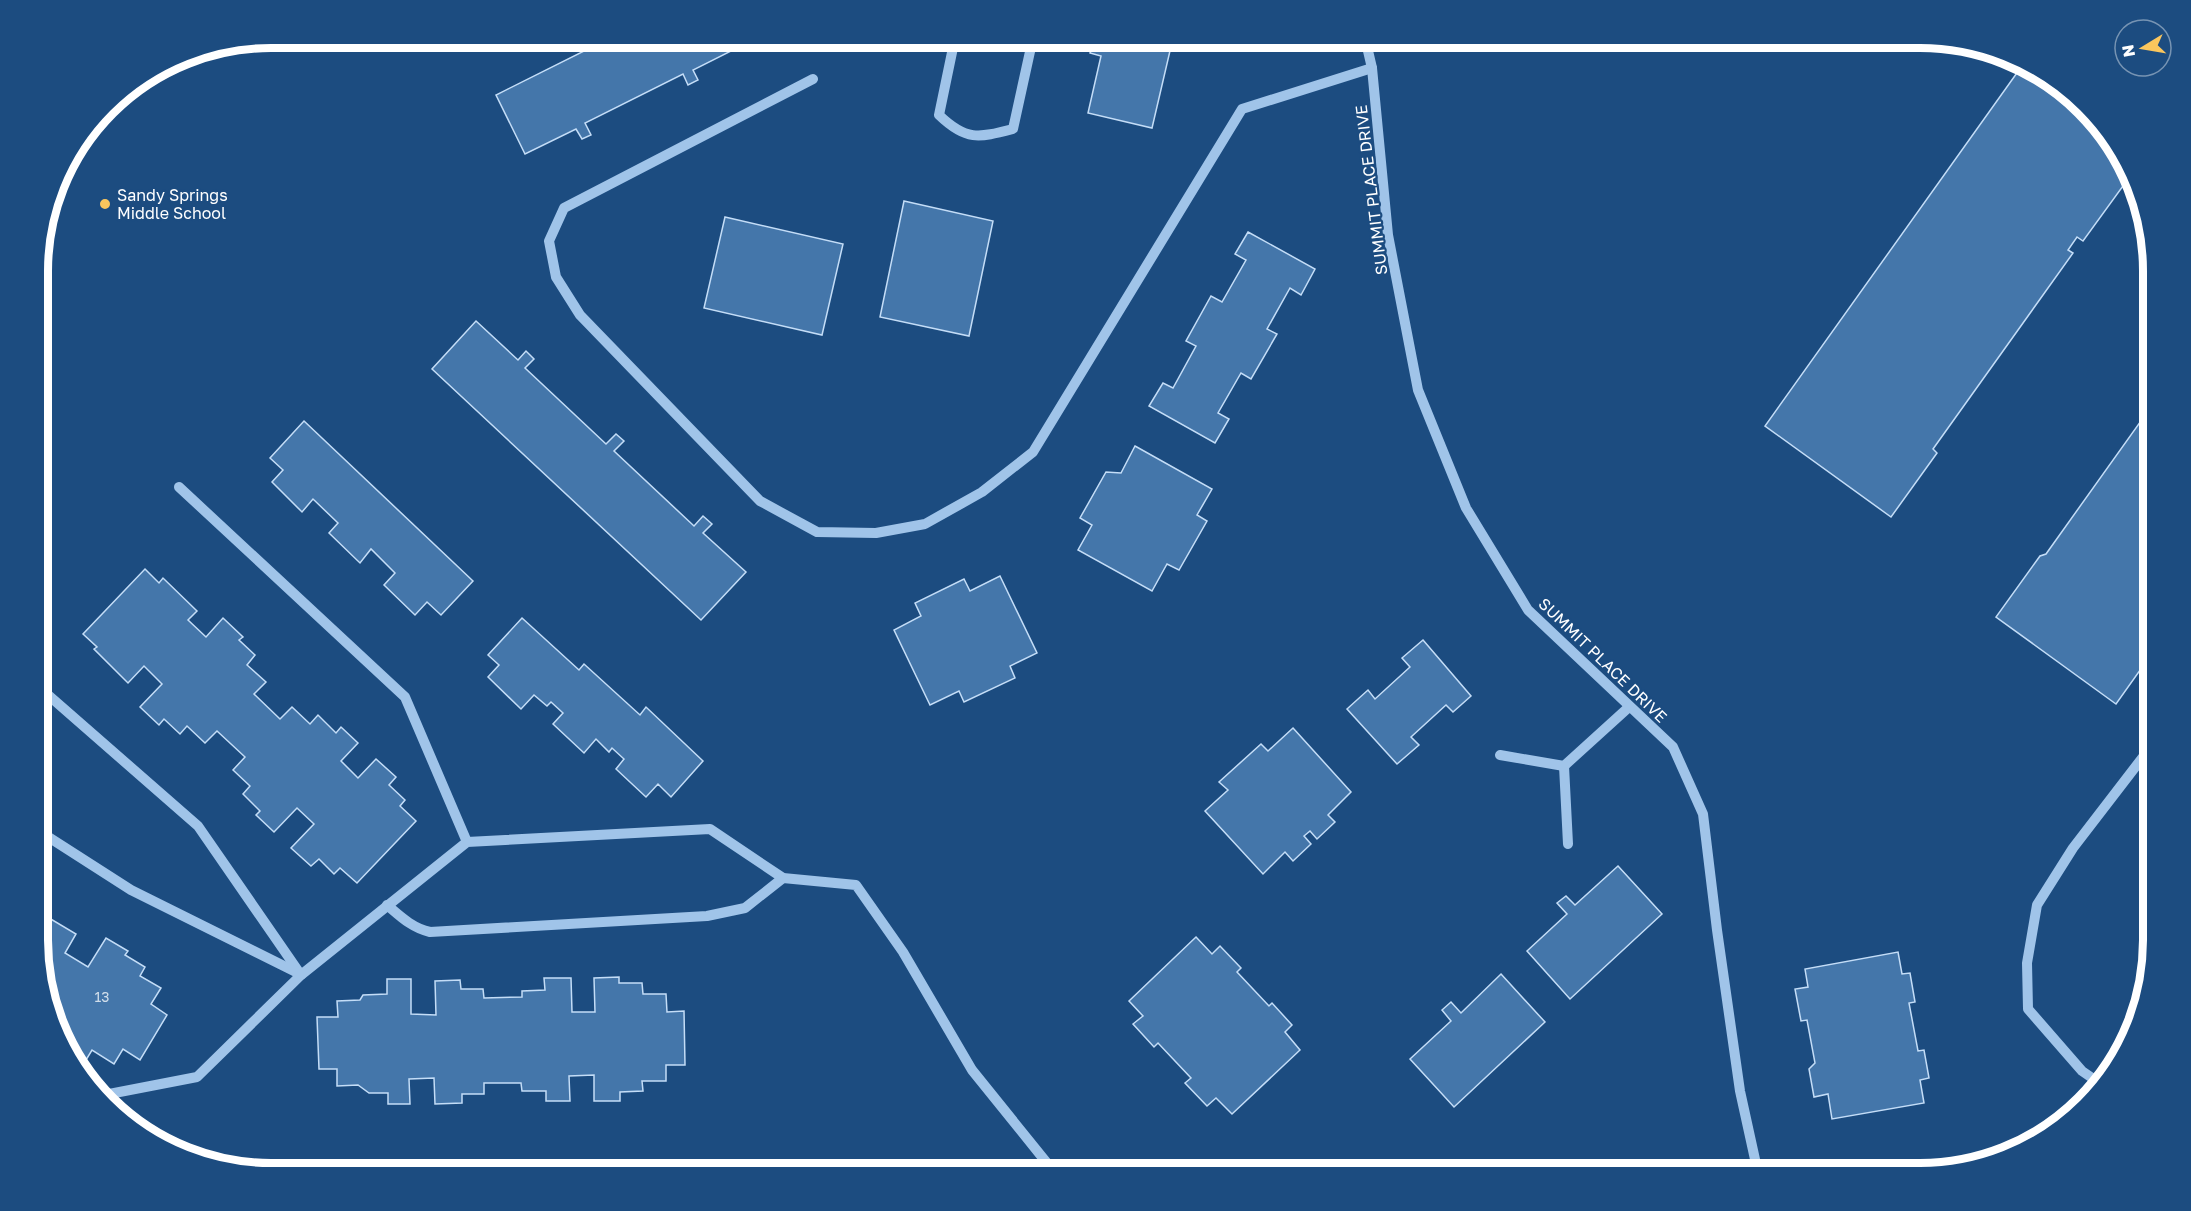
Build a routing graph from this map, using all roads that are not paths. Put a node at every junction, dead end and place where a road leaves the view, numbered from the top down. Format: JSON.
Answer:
{"nodes":[{"id":1,"x":953,"y":48,"type":"edge"},
{"id":2,"x":1031,"y":48,"type":"edge"},
{"id":3,"x":1367,"y":48,"type":"edge"},
{"id":4,"x":1372,"y":68,"type":"junction"},
{"id":5,"x":813,"y":79,"type":"dead end"},
{"id":6,"x":179,"y":487,"type":"dead end"},
{"id":7,"x":48,"y":695,"type":"edge"},
{"id":8,"x":1629,"y":707,"type":"junction"},
{"id":9,"x":1500,"y":756,"type":"dead end"},
{"id":10,"x":2143,"y":757,"type":"edge"},
{"id":11,"x":1564,"y":766,"type":"junction"},
{"id":12,"x":48,"y":837,"type":"edge"},
{"id":13,"x":467,"y":842,"type":"junction"},
{"id":14,"x":1568,"y":844,"type":"dead end"},
{"id":15,"x":783,"y":878,"type":"junction"},
{"id":16,"x":387,"y":904,"type":"junction"},
{"id":17,"x":301,"y":975,"type":"junction"},
{"id":18,"x":2094,"y":1079,"type":"edge"},
{"id":19,"x":109,"y":1094,"type":"edge"},
{"id":20,"x":1046,"y":1163,"type":"edge"},
{"id":21,"x":1756,"y":1163,"type":"edge"}],
"edges":[{"from":1,"to":2,"type":"street"},
{"from":3,"to":4,"type":"street","name":"SUMMIT PLACE DRIVE"},
{"from":4,"to":5,"type":"street"},
{"from":4,"to":8,"type":"street","name":"SUMMIT PLACE DRIVE"},
{"from":6,"to":13,"type":"street"},
{"from":7,"to":17,"type":"street"},
{"from":8,"to":11,"type":"street"},
{"from":8,"to":21,"type":"street","name":"SUMMIT PLACE DRIVE"},
{"from":9,"to":11,"type":"street"},
{"from":10,"to":18,"type":"street"},
{"from":11,"to":14,"type":"street"},
{"from":12,"to":17,"type":"street"},
{"from":13,"to":15,"type":"street"},
{"from":13,"to":16,"type":"street"},
{"from":15,"to":16,"type":"street"},
{"from":15,"to":20,"type":"street"},
{"from":16,"to":17,"type":"street"},
{"from":17,"to":19,"type":"street"}]}
